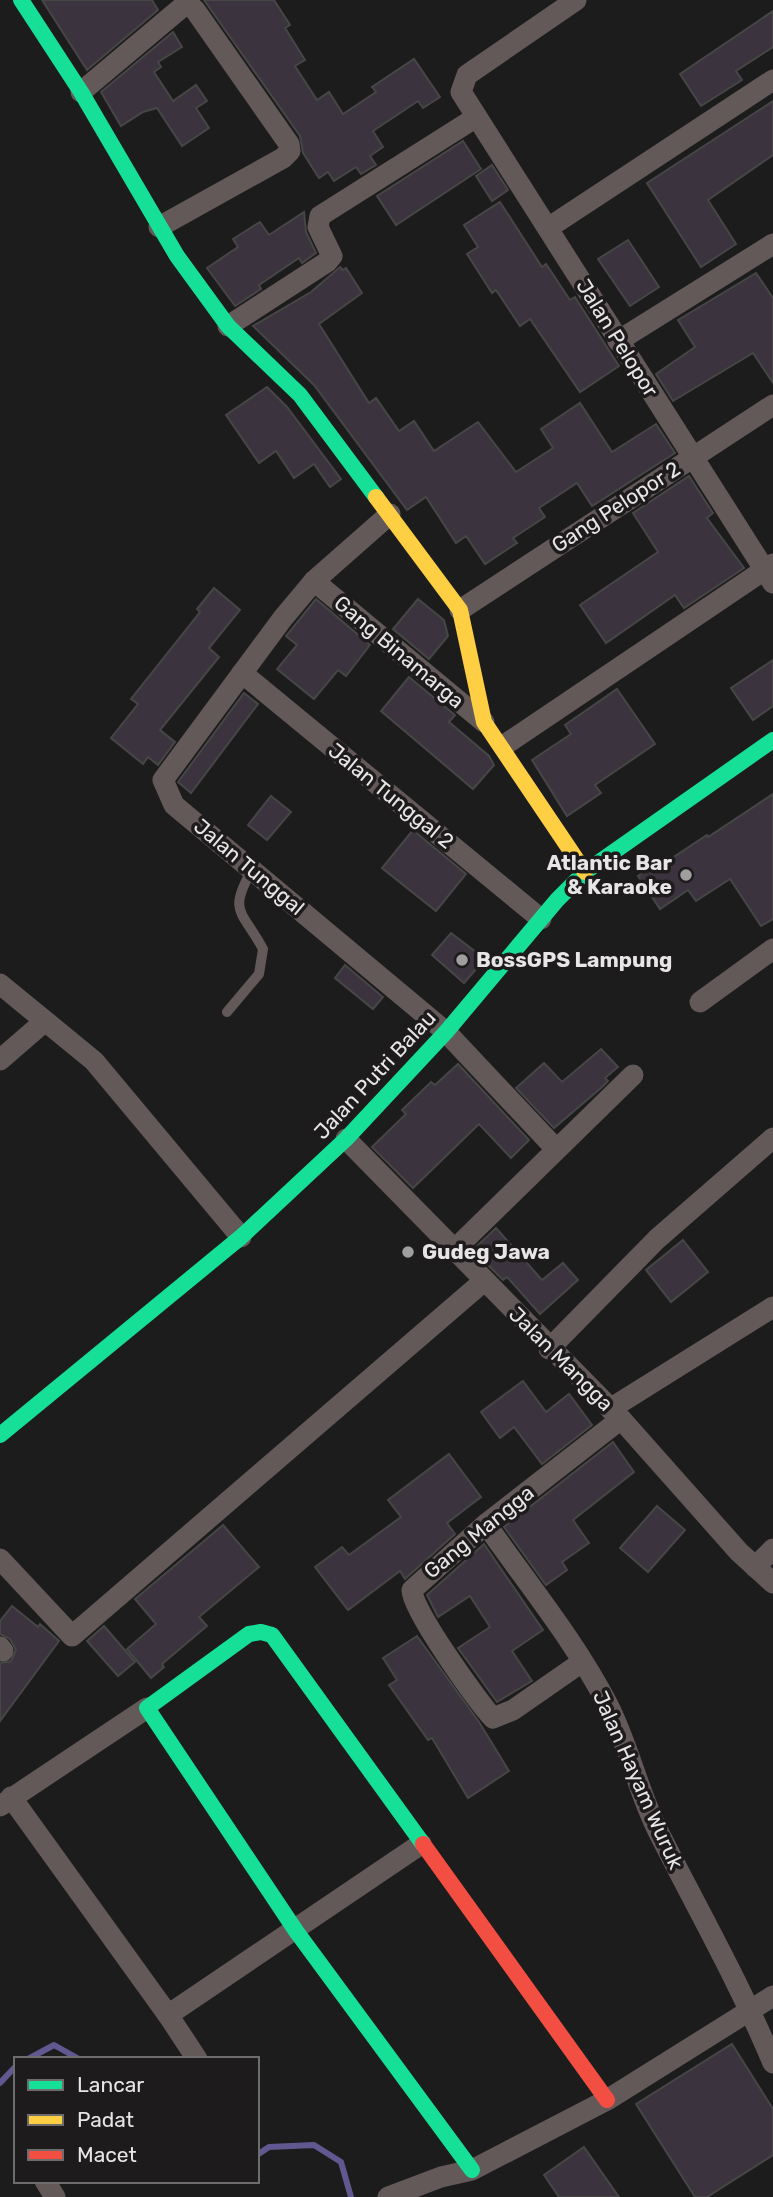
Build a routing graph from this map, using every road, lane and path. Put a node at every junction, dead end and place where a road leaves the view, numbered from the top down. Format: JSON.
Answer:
{"nodes":[{"id":1,"x":21,"y":0,"type":"edge"},
{"id":2,"x":576,"y":0,"type":"edge"},
{"id":3,"x":773,"y":80,"type":"edge"},
{"id":4,"x":81,"y":92,"type":"junction"},
{"id":5,"x":475,"y":118,"type":"junction"},
{"id":6,"x":159,"y":226,"type":"junction"},
{"id":7,"x":548,"y":228,"type":"junction"},
{"id":8,"x":773,"y":244,"type":"edge"},
{"id":9,"x":228,"y":326,"type":"junction"},
{"id":10,"x":618,"y":341,"type":"junction"},
{"id":11,"x":773,"y":405,"type":"edge"},
{"id":12,"x":693,"y":458,"type":"junction"},
{"id":13,"x":390,"y":514,"type":"junction"},
{"id":14,"x":770,"y":573,"type":"edge"},
{"id":15,"x":314,"y":581,"type":"junction"},
{"id":16,"x":460,"y":610,"type":"junction"},
{"id":17,"x":242,"y":673,"type":"junction"},
{"id":18,"x":484,"y":722,"type":"junction"},
{"id":19,"x":773,"y":740,"type":"edge"},
{"id":20,"x":503,"y":746,"type":"junction"},
{"id":21,"x":252,"y":870,"type":"junction"},
{"id":22,"x":585,"y":872,"type":"junction"},
{"id":23,"x":541,"y":919,"type":"junction"},
{"id":24,"x":773,"y":949,"type":"edge"},
{"id":25,"x":0,"y":984,"type":"edge"},
{"id":26,"x":700,"y":1002,"type":"dead end"},
{"id":27,"x":228,"y":1012,"type":"dead end"},
{"id":28,"x":45,"y":1021,"type":"junction"},
{"id":29,"x":446,"y":1032,"type":"junction"},
{"id":30,"x":0,"y":1060,"type":"edge"},
{"id":31,"x":633,"y":1075,"type":"dead end"},
{"id":32,"x":773,"y":1138,"type":"edge"},
{"id":33,"x":346,"y":1139,"type":"junction"},
{"id":34,"x":556,"y":1150,"type":"junction"},
{"id":35,"x":241,"y":1237,"type":"junction"},
{"id":36,"x":454,"y":1250,"type":"junction"},
{"id":37,"x":484,"y":1281,"type":"junction"},
{"id":38,"x":773,"y":1307,"type":"edge"},
{"id":39,"x":549,"y":1349,"type":"junction"},
{"id":40,"x":615,"y":1414,"type":"junction"},
{"id":41,"x":0,"y":1435,"type":"edge"},
{"id":42,"x":486,"y":1524,"type":"junction"},
{"id":43,"x":773,"y":1549,"type":"edge"},
{"id":44,"x":0,"y":1559,"type":"edge"},
{"id":45,"x":755,"y":1567,"type":"junction"},
{"id":46,"x":773,"y":1583,"type":"edge"},
{"id":47,"x":582,"y":1662,"type":"junction"},
{"id":48,"x":147,"y":1708,"type":"junction"},
{"id":49,"x":6,"y":1802,"type":"edge"},
{"id":50,"x":421,"y":1844,"type":"junction"},
{"id":51,"x":296,"y":1931,"type":"junction"},
{"id":52,"x":773,"y":1996,"type":"edge"},
{"id":53,"x":752,"y":2012,"type":"junction"},
{"id":54,"x":168,"y":2015,"type":"junction"},
{"id":55,"x":196,"y":2057,"type":"edge"},
{"id":56,"x":773,"y":2063,"type":"edge"},
{"id":57,"x":607,"y":2100,"type":"junction"},
{"id":58,"x":472,"y":2170,"type":"junction"},
{"id":59,"x":388,"y":2197,"type":"edge"}],
"edges":[{"from":1,"to":4,"type":"street"},
{"from":2,"to":5,"type":"street","name":"Jalan Pelopor"},
{"from":3,"to":7,"type":"street"},
{"from":4,"to":6,"type":"street"},
{"from":4,"to":6,"type":"street"},
{"from":5,"to":7,"type":"street","name":"Jalan Pelopor"},
{"from":5,"to":9,"type":"street"},
{"from":6,"to":9,"type":"street"},
{"from":7,"to":10,"type":"street","name":"Jalan Pelopor"},
{"from":8,"to":10,"type":"street"},
{"from":9,"to":13,"type":"street"},
{"from":10,"to":12,"type":"street","name":"Jalan Pelopor"},
{"from":11,"to":12,"type":"street","name":"Gang Pelopor 2"},
{"from":12,"to":14,"type":"street","name":"Jalan Pelopor"},
{"from":12,"to":16,"type":"street","name":"Gang Pelopor 2"},
{"from":13,"to":15,"type":"street"},
{"from":13,"to":16,"type":"street"},
{"from":14,"to":20,"type":"street"},
{"from":15,"to":17,"type":"street"},
{"from":15,"to":18,"type":"street","name":"Gang Binamarga"},
{"from":16,"to":18,"type":"street"},
{"from":17,"to":21,"type":"street","name":"Jalan Tunggal"},
{"from":17,"to":23,"type":"street","name":"Jalan Tunggal 2"},
{"from":18,"to":20,"type":"street"},
{"from":19,"to":22,"type":"street","name":"Jalan Putri Balau"},
{"from":20,"to":22,"type":"street"},
{"from":21,"to":27,"type":"lane"},
{"from":21,"to":29,"type":"street","name":"Jalan Tunggal"},
{"from":22,"to":23,"type":"street","name":"Jalan Putri Balau"},
{"from":23,"to":29,"type":"street","name":"Jalan Putri Balau"},
{"from":24,"to":26,"type":"street"},
{"from":25,"to":28,"type":"street"},
{"from":28,"to":30,"type":"street"},
{"from":28,"to":35,"type":"street"},
{"from":29,"to":33,"type":"street","name":"Jalan Putri Balau"},
{"from":29,"to":34,"type":"street","name":"Jalan Tunggal"},
{"from":31,"to":34,"type":"street"},
{"from":32,"to":39,"type":"street"},
{"from":33,"to":35,"type":"street","name":"Jalan Putri Balau"},
{"from":33,"to":36,"type":"street","name":"Jalan Mangga"},
{"from":34,"to":36,"type":"street"},
{"from":35,"to":41,"type":"street","name":"Jalan Putri Balau"},
{"from":36,"to":37,"type":"street","name":"Jalan Mangga"},
{"from":37,"to":39,"type":"street","name":"Jalan Mangga"},
{"from":37,"to":44,"type":"street"},
{"from":38,"to":40,"type":"street","name":"Gang Mangga"},
{"from":39,"to":40,"type":"street","name":"Jalan Mangga"},
{"from":40,"to":42,"type":"street","name":"Gang Mangga"},
{"from":40,"to":45,"type":"street","name":"Jalan Mangga"},
{"from":42,"to":47,"type":"street","name":"Jalan Hayam Wuruk"},
{"from":42,"to":47,"type":"street","name":"Gang Mangga"},
{"from":43,"to":45,"type":"street"},
{"from":45,"to":46,"type":"street","name":"Jalan Mangga"},
{"from":47,"to":53,"type":"street","name":"Jalan Hayam Wuruk"},
{"from":48,"to":49,"type":"street"},
{"from":48,"to":50,"type":"street"},
{"from":48,"to":51,"type":"street"},
{"from":49,"to":54,"type":"street"},
{"from":50,"to":51,"type":"street"},
{"from":50,"to":57,"type":"street"},
{"from":51,"to":54,"type":"street"},
{"from":51,"to":58,"type":"street"},
{"from":52,"to":53,"type":"street"},
{"from":53,"to":56,"type":"street","name":"Jalan Hayam Wuruk"},
{"from":53,"to":57,"type":"street"},
{"from":54,"to":55,"type":"street"},
{"from":57,"to":58,"type":"street"},
{"from":58,"to":59,"type":"street"}]}
